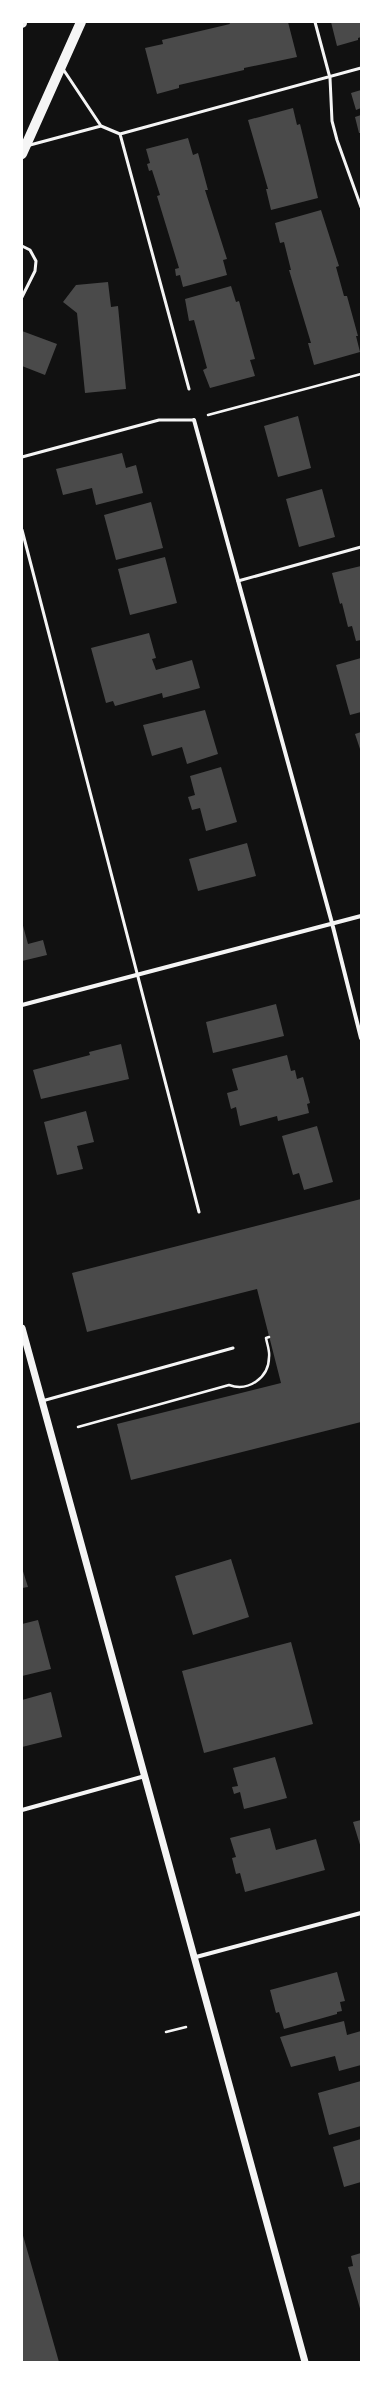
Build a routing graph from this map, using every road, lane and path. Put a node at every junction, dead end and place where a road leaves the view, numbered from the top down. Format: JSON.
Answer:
{"nodes":[{"id":1,"x":81,"y":22,"type":"edge"},
{"id":2,"x":315,"y":22,"type":"edge"},
{"id":3,"x":62,"y":67,"type":"junction"},
{"id":4,"x":361,"y":68,"type":"edge"},
{"id":5,"x":330,"y":78,"type":"junction"},
{"id":6,"x":100,"y":126,"type":"junction"},
{"id":7,"x":120,"y":134,"type":"junction"},
{"id":8,"x":24,"y":150,"type":"edge"},
{"id":9,"x":361,"y":207,"type":"edge"},
{"id":10,"x":22,"y":246,"type":"edge"},
{"id":11,"x":22,"y":297,"type":"edge"},
{"id":12,"x":361,"y":374,"type":"edge"},
{"id":13,"x":189,"y":389,"type":"joint"},
{"id":14,"x":194,"y":420,"type":"joint"},
{"id":15,"x":22,"y":457,"type":"edge"},
{"id":16,"x":22,"y":530,"type":"edge"},
{"id":17,"x":361,"y":547,"type":"edge"},
{"id":18,"x":238,"y":581,"type":"junction"},
{"id":19,"x":361,"y":916,"type":"edge"},
{"id":20,"x":332,"y":923,"type":"junction"},
{"id":21,"x":136,"y":974,"type":"junction"},
{"id":22,"x":22,"y":1005,"type":"edge"},
{"id":23,"x":361,"y":1038,"type":"edge"},
{"id":24,"x":199,"y":1212,"type":"dead end"},
{"id":25,"x":22,"y":1328,"type":"edge"},
{"id":26,"x":269,"y":1337,"type":"dead end"},
{"id":27,"x":233,"y":1348,"type":"dead end"},
{"id":28,"x":42,"y":1401,"type":"junction"},
{"id":29,"x":78,"y":1427,"type":"dead end"},
{"id":30,"x":145,"y":1776,"type":"junction"},
{"id":31,"x":22,"y":1810,"type":"edge"},
{"id":32,"x":361,"y":1913,"type":"edge"},
{"id":33,"x":196,"y":1957,"type":"junction"},
{"id":34,"x":186,"y":2027,"type":"dead end"},
{"id":35,"x":166,"y":2032,"type":"dead end"},
{"id":36,"x":305,"y":2362,"type":"edge"}],
"edges":[{"from":1,"to":3,"type":"main road"},
{"from":2,"to":5,"type":"lane"},
{"from":3,"to":6,"type":"lane"},
{"from":3,"to":8,"type":"main road"},
{"from":4,"to":5,"type":"lane"},
{"from":5,"to":7,"type":"lane"},
{"from":5,"to":9,"type":"lane"},
{"from":6,"to":7,"type":"lane"},
{"from":6,"to":8,"type":"lane"},
{"from":7,"to":13,"type":"lane"},
{"from":10,"to":11,"type":"lane"},
{"from":12,"to":13,"type":"path"},
{"from":14,"to":15,"type":"lane"},
{"from":14,"to":18,"type":"street"},
{"from":16,"to":21,"type":"lane"},
{"from":17,"to":18,"type":"lane"},
{"from":18,"to":20,"type":"street"},
{"from":19,"to":20,"type":"street"},
{"from":20,"to":21,"type":"street"},
{"from":20,"to":23,"type":"street"},
{"from":21,"to":22,"type":"street"},
{"from":21,"to":24,"type":"lane"},
{"from":25,"to":28,"type":"street"},
{"from":26,"to":29,"type":"path"},
{"from":27,"to":28,"type":"lane"},
{"from":28,"to":30,"type":"street"},
{"from":30,"to":31,"type":"street"},
{"from":30,"to":33,"type":"street"},
{"from":32,"to":33,"type":"street"},
{"from":33,"to":36,"type":"street"},
{"from":34,"to":35,"type":"path"}]}
